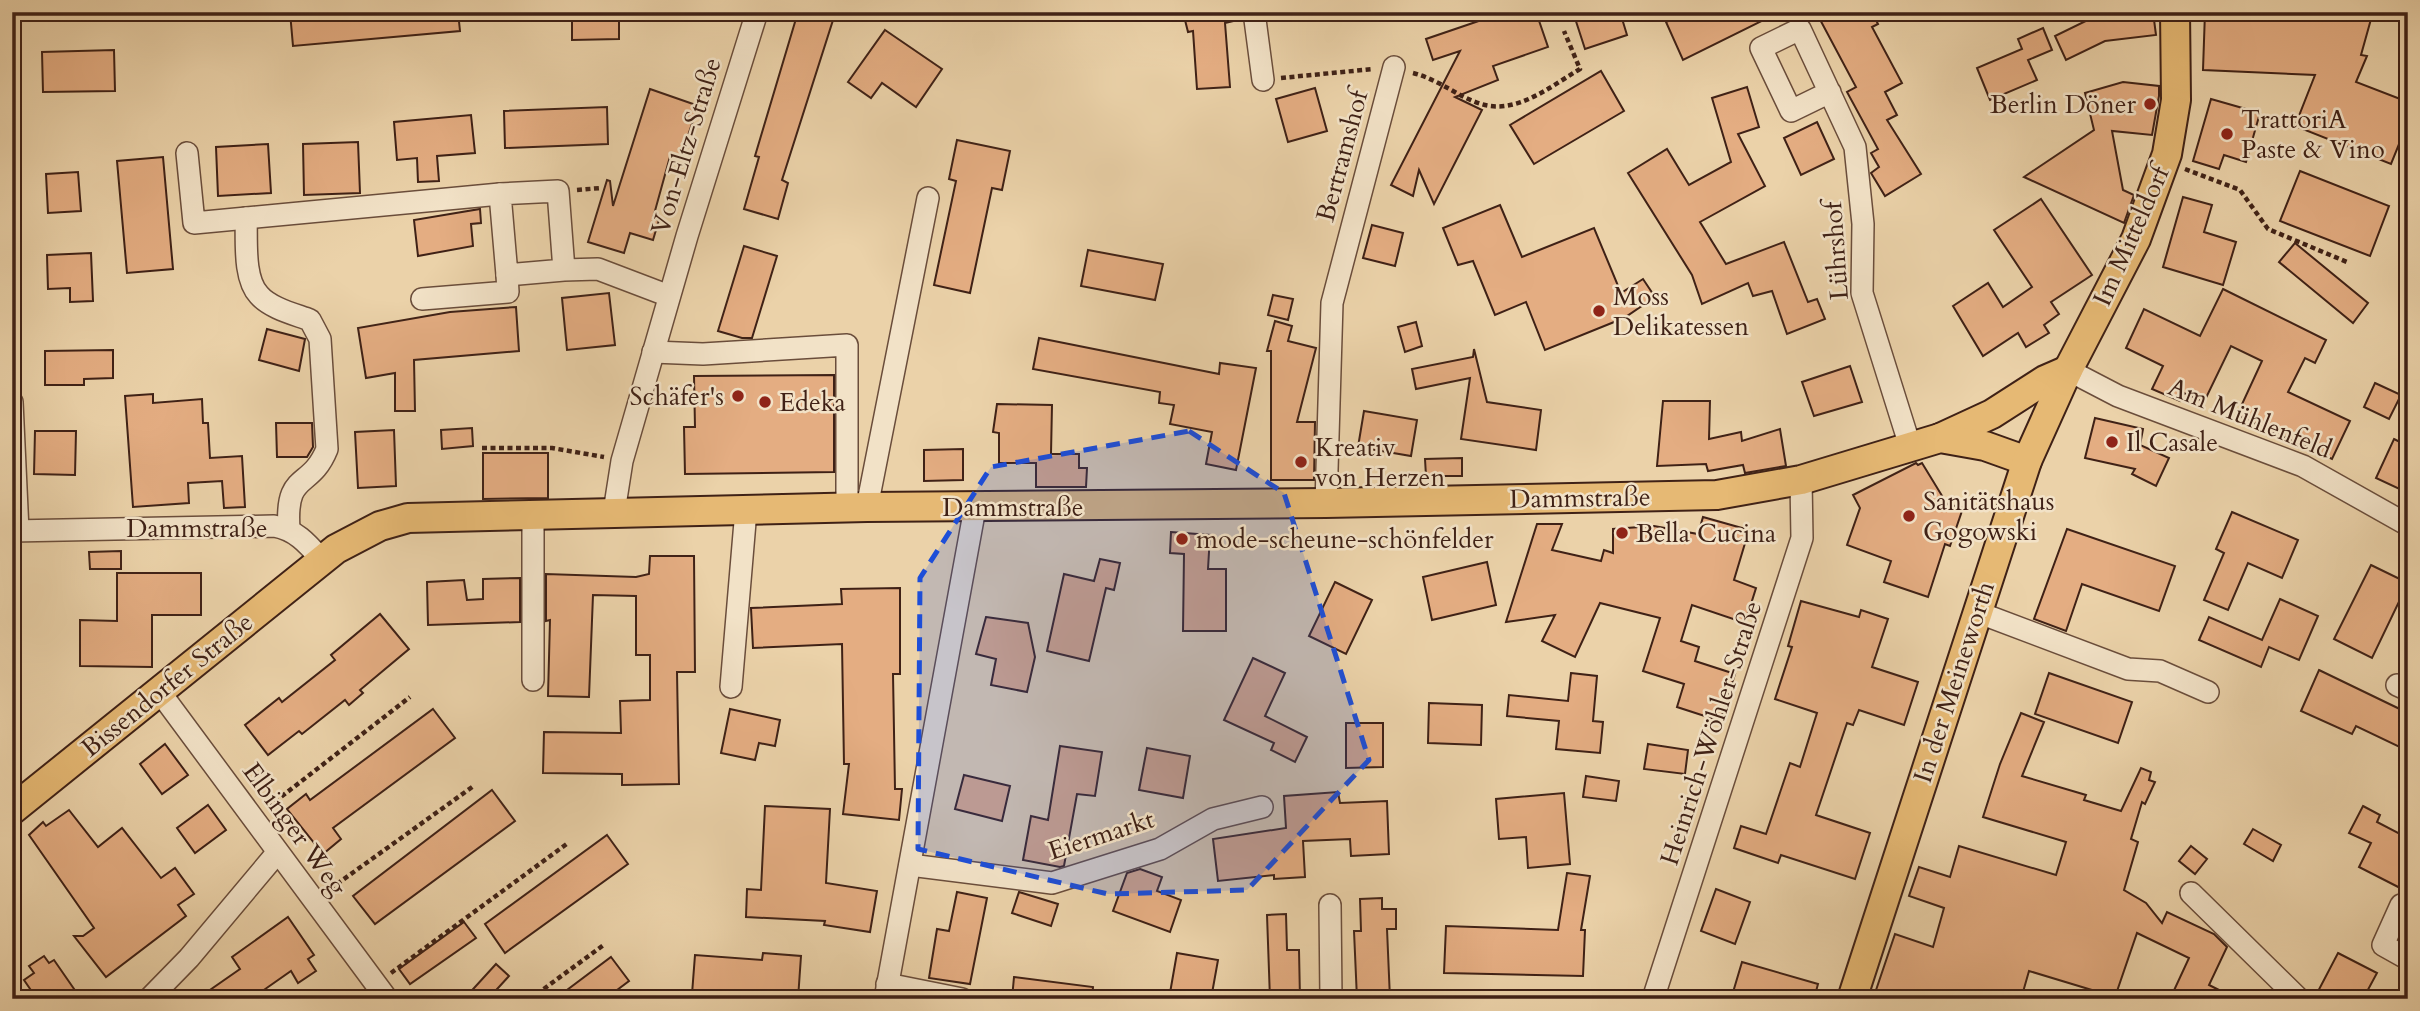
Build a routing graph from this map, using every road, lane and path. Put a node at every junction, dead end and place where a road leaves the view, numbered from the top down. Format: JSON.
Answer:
{"nodes":[{"id":1,"x":757,"y":12,"type":"edge"},
{"id":2,"x":1254,"y":12,"type":"edge"},
{"id":3,"x":2175,"y":12,"type":"edge"},
{"id":4,"x":1564,"y":31,"type":"dead end"},
{"id":5,"x":1394,"y":67,"type":"junction"},
{"id":6,"x":1263,"y":80,"type":"joint"},
{"id":7,"x":1830,"y":92,"type":"dead end"},
{"id":8,"x":187,"y":153,"type":"dead end"},
{"id":9,"x":2165,"y":162,"type":"junction"},
{"id":10,"x":500,"y":194,"type":"junction"},
{"id":11,"x":928,"y":198,"type":"dead end"},
{"id":12,"x":246,"y":218,"type":"junction"},
{"id":13,"x":2347,"y":262,"type":"dead end"},
{"id":14,"x":564,"y":271,"type":"junction"},
{"id":15,"x":507,"y":275,"type":"junction"},
{"id":16,"x":669,"y":296,"type":"junction"},
{"id":17,"x":422,"y":299,"type":"dead end"},
{"id":18,"x":653,"y":352,"type":"junction"},
{"id":19,"x":2068,"y":370,"type":"junction"},
{"id":20,"x":12,"y":402,"type":"edge"},
{"id":21,"x":1940,"y":438,"type":"junction"},
{"id":22,"x":1910,"y":446,"type":"junction"},
{"id":23,"x":482,"y":448,"type":"dead end"},
{"id":24,"x":13,"y":461,"type":"edge"},
{"id":25,"x":622,"y":461,"type":"junction"},
{"id":26,"x":2027,"y":461,"type":"junction"},
{"id":27,"x":1801,"y":480,"type":"junction"},
{"id":28,"x":1326,"y":503,"type":"junction"},
{"id":29,"x":857,"y":507,"type":"junction"},
{"id":30,"x":975,"y":508,"type":"junction"},
{"id":31,"x":746,"y":510,"type":"junction"},
{"id":32,"x":614,"y":512,"type":"junction"},
{"id":33,"x":533,"y":513,"type":"junction"},
{"id":34,"x":2408,"y":525,"type":"edge"},
{"id":35,"x":289,"y":529,"type":"junction"},
{"id":36,"x":15,"y":531,"type":"edge"},
{"id":37,"x":322,"y":560,"type":"junction"},
{"id":38,"x":1977,"y":612,"type":"junction"},
{"id":39,"x":533,"y":681,"type":"dead end"},
{"id":40,"x":731,"y":687,"type":"dead end"},
{"id":41,"x":159,"y":691,"type":"junction"},
{"id":42,"x":2208,"y":692,"type":"dead end"},
{"id":43,"x":410,"y":697,"type":"dead end"},
{"id":44,"x":475,"y":785,"type":"dead end"},
{"id":45,"x":1262,"y":807,"type":"dead end"},
{"id":46,"x":12,"y":810,"type":"edge"},
{"id":47,"x":253,"y":818,"type":"junction"},
{"id":48,"x":568,"y":843,"type":"dead end"},
{"id":49,"x":277,"y":853,"type":"junction"},
{"id":50,"x":910,"y":865,"type":"junction"},
{"id":51,"x":2190,"y":893,"type":"dead end"},
{"id":52,"x":312,"y":902,"type":"junction"},
{"id":53,"x":1330,"y":905,"type":"dead end"},
{"id":54,"x":2401,"y":905,"type":"dead end"},
{"id":55,"x":605,"y":944,"type":"dead end"},
{"id":56,"x":2408,"y":959,"type":"edge"},
{"id":57,"x":381,"y":991,"type":"edge"},
{"id":58,"x":886,"y":991,"type":"edge"},
{"id":59,"x":149,"y":999,"type":"edge"},
{"id":60,"x":530,"y":999,"type":"edge"},
{"id":61,"x":962,"y":999,"type":"edge"},
{"id":62,"x":1331,"y":999,"type":"edge"},
{"id":63,"x":1653,"y":999,"type":"edge"},
{"id":64,"x":1852,"y":999,"type":"edge"},
{"id":65,"x":2298,"y":999,"type":"edge"}],
"edges":[{"from":1,"to":16,"type":"street","name":"Von-Eltz-Straße"},
{"from":2,"to":6,"type":"street"},
{"from":3,"to":9,"type":"main road","name":"Im Mitteldorf"},
{"from":4,"to":5,"type":"path","name":"Bertramshof"},
{"from":5,"to":6,"type":"path"},
{"from":5,"to":28,"type":"street","name":"Bertramshof"},
{"from":7,"to":22,"type":"street","name":"Lührshof"},
{"from":8,"to":12,"type":"street"},
{"from":9,"to":13,"type":"path"},
{"from":9,"to":19,"type":"main road","name":"Im Mitteldorf"},
{"from":10,"to":12,"type":"street"},
{"from":10,"to":14,"type":"street"},
{"from":10,"to":15,"type":"street"},
{"from":11,"to":29,"type":"street"},
{"from":12,"to":35,"type":"street"},
{"from":14,"to":15,"type":"street"},
{"from":14,"to":16,"type":"street"},
{"from":15,"to":17,"type":"street"},
{"from":16,"to":18,"type":"street","name":"Von-Eltz-Straße"},
{"from":18,"to":25,"type":"street","name":"Von-Eltz-Straße"},
{"from":18,"to":29,"type":"street"},
{"from":19,"to":21,"type":"main road"},
{"from":19,"to":26,"type":"main road","name":"In der Meineworth"},
{"from":19,"to":34,"type":"street","name":"Am Mühlenfeld"},
{"from":20,"to":24,"type":"street"},
{"from":21,"to":22,"type":"main road","name":"Dammstraße"},
{"from":21,"to":26,"type":"main road","name":"Dammstraße"},
{"from":22,"to":27,"type":"main road","name":"Dammstraße"},
{"from":23,"to":25,"type":"path"},
{"from":24,"to":36,"type":"street"},
{"from":25,"to":32,"type":"street","name":"Von-Eltz-Straße"},
{"from":26,"to":38,"type":"main road","name":"In der Meineworth"},
{"from":27,"to":28,"type":"main road","name":"Dammstraße"},
{"from":27,"to":63,"type":"street","name":"Heinrich-Wöhler-Straße"},
{"from":28,"to":30,"type":"main road","name":"Dammstraße"},
{"from":29,"to":30,"type":"main road","name":"Dammstraße"},
{"from":29,"to":31,"type":"main road","name":"Dammstraße"},
{"from":30,"to":50,"type":"street"},
{"from":31,"to":32,"type":"main road","name":"Dammstraße"},
{"from":31,"to":40,"type":"street"},
{"from":32,"to":33,"type":"main road","name":"Dammstraße"},
{"from":33,"to":37,"type":"main road","name":"Dammstraße"},
{"from":33,"to":39,"type":"street"},
{"from":35,"to":36,"type":"street","name":"Dammstraße"},
{"from":35,"to":37,"type":"street","name":"Dammstraße"},
{"from":37,"to":41,"type":"main road","name":"Bissendorfer Straße"},
{"from":38,"to":42,"type":"street"},
{"from":38,"to":64,"type":"main road","name":"In der Meineworth"},
{"from":41,"to":46,"type":"main road","name":"Bissendorfer Straße"},
{"from":41,"to":47,"type":"street","name":"Elbinger Weg"},
{"from":43,"to":47,"type":"path"},
{"from":44,"to":52,"type":"path"},
{"from":45,"to":50,"type":"street","name":"Eiermarkt"},
{"from":47,"to":49,"type":"street","name":"Elbinger Weg"},
{"from":48,"to":57,"type":"path"},
{"from":49,"to":52,"type":"street","name":"Elbinger Weg"},
{"from":49,"to":59,"type":"street"},
{"from":50,"to":58,"type":"street"},
{"from":51,"to":65,"type":"street"},
{"from":52,"to":57,"type":"street","name":"Elbinger Weg"},
{"from":53,"to":62,"type":"street"},
{"from":54,"to":56,"type":"street"},
{"from":55,"to":60,"type":"path"},
{"from":58,"to":61,"type":"street"}]}
